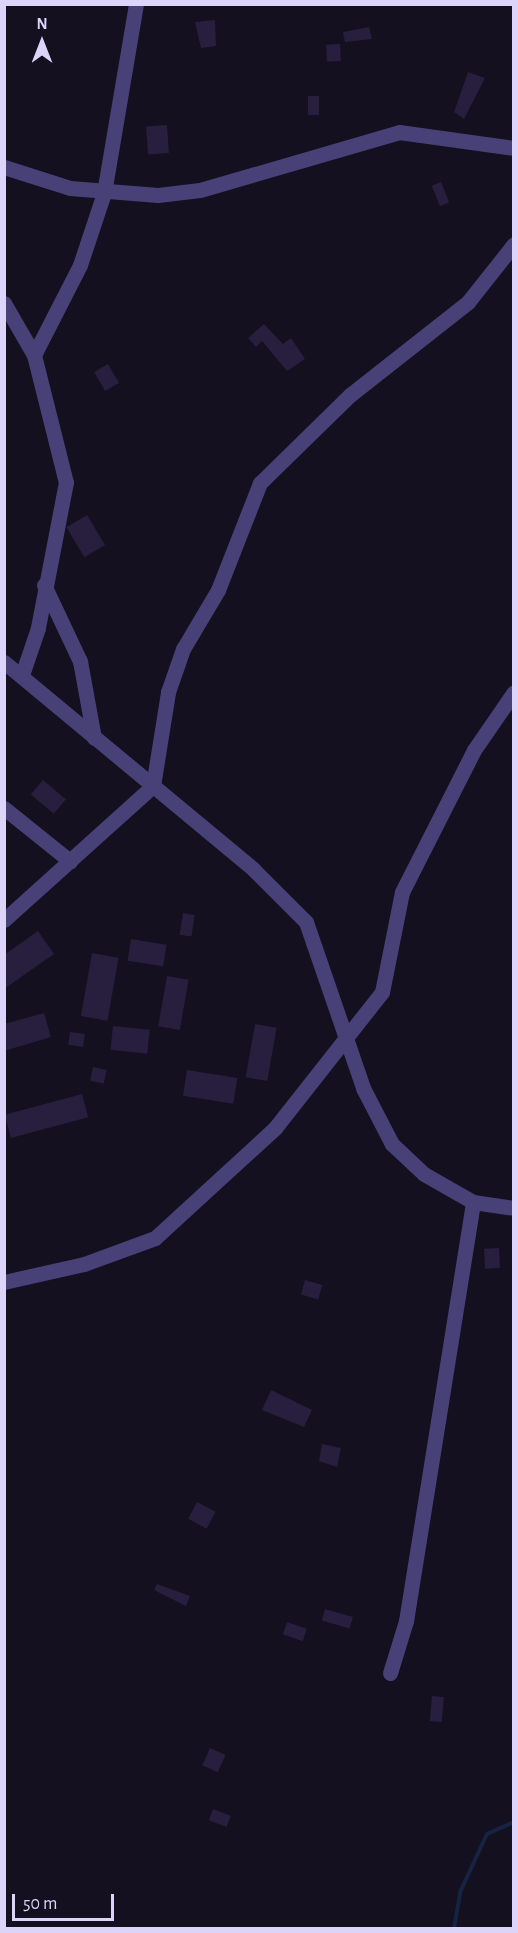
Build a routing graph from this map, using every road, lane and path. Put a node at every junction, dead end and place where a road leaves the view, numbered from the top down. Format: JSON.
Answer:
{"nodes":[{"id":1,"x":136,"y":4,"type":"edge"},
{"id":2,"x":513,"y":148,"type":"edge"},
{"id":3,"x":4,"y":167,"type":"edge"},
{"id":4,"x":104,"y":193,"type":"junction"},
{"id":5,"x":513,"y":244,"type":"edge"},
{"id":6,"x":4,"y":303,"type":"edge"},
{"id":7,"x":34,"y":354,"type":"junction"},
{"id":8,"x":44,"y":585,"type":"junction"},
{"id":9,"x":4,"y":662,"type":"edge"},
{"id":10,"x":22,"y":675,"type":"junction"},
{"id":11,"x":513,"y":692,"type":"edge"},
{"id":12,"x":94,"y":738,"type":"junction"},
{"id":13,"x":153,"y":786,"type":"junction"},
{"id":14,"x":4,"y":808,"type":"edge"},
{"id":15,"x":70,"y":861,"type":"junction"},
{"id":16,"x":4,"y":920,"type":"edge"},
{"id":17,"x":347,"y":1032,"type":"junction"},
{"id":18,"x":473,"y":1202,"type":"junction"},
{"id":19,"x":513,"y":1208,"type":"edge"},
{"id":20,"x":4,"y":1282,"type":"edge"},
{"id":21,"x":390,"y":1673,"type":"dead end"}],
"edges":[{"from":1,"to":4,"type":"street"},
{"from":2,"to":4,"type":"street"},
{"from":3,"to":4,"type":"street"},
{"from":4,"to":7,"type":"street"},
{"from":5,"to":13,"type":"street"},
{"from":6,"to":7,"type":"street"},
{"from":7,"to":8,"type":"street"},
{"from":8,"to":10,"type":"street"},
{"from":8,"to":12,"type":"street"},
{"from":9,"to":10,"type":"street"},
{"from":10,"to":12,"type":"street"},
{"from":11,"to":17,"type":"street"},
{"from":12,"to":13,"type":"street"},
{"from":13,"to":15,"type":"street"},
{"from":13,"to":17,"type":"street"},
{"from":14,"to":15,"type":"street"},
{"from":15,"to":16,"type":"street"},
{"from":17,"to":18,"type":"street"},
{"from":17,"to":20,"type":"street"},
{"from":18,"to":19,"type":"street"},
{"from":18,"to":21,"type":"street"}]}
